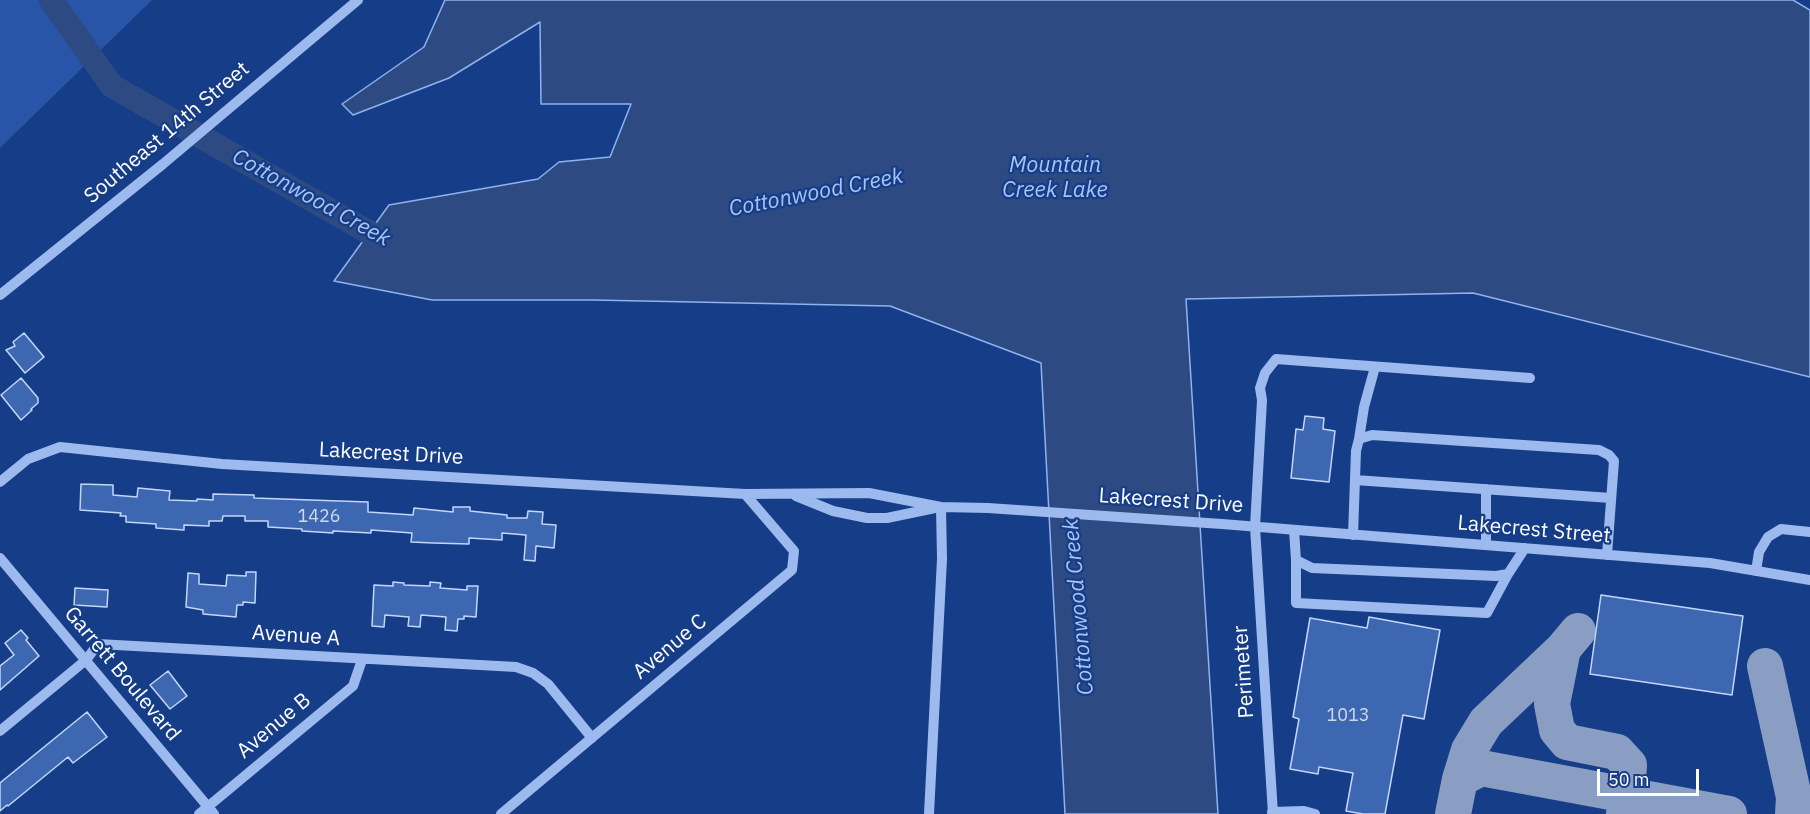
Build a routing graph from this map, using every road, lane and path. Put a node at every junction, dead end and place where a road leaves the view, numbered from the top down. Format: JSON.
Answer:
{"nodes":[{"id":1,"x":358,"y":0,"type":"edge"},
{"id":2,"x":0,"y":295,"type":"edge"},
{"id":3,"x":1376,"y":367,"type":"junction"},
{"id":4,"x":1530,"y":378,"type":"dead end"},
{"id":5,"x":1359,"y":439,"type":"junction"},
{"id":6,"x":1355,"y":480,"type":"junction"},
{"id":7,"x":0,"y":482,"type":"edge"},
{"id":8,"x":1486,"y":489,"type":"junction"},
{"id":9,"x":745,"y":494,"type":"junction"},
{"id":10,"x":791,"y":494,"type":"junction"},
{"id":11,"x":1611,"y":498,"type":"junction"},
{"id":12,"x":941,"y":507,"type":"junction"},
{"id":13,"x":1255,"y":527,"type":"junction"},
{"id":14,"x":1294,"y":530,"type":"junction"},
{"id":15,"x":1810,"y":532,"type":"edge"},
{"id":16,"x":1353,"y":535,"type":"junction"},
{"id":17,"x":1486,"y":545,"type":"junction"},
{"id":18,"x":1525,"y":548,"type":"junction"},
{"id":19,"x":1606,"y":555,"type":"junction"},
{"id":20,"x":0,"y":558,"type":"edge"},
{"id":21,"x":1296,"y":560,"type":"junction"},
{"id":22,"x":1755,"y":571,"type":"junction"},
{"id":23,"x":1508,"y":574,"type":"junction"},
{"id":24,"x":1810,"y":580,"type":"edge"},
{"id":25,"x":86,"y":660,"type":"junction"},
{"id":26,"x":362,"y":660,"type":"junction"},
{"id":27,"x":0,"y":731,"type":"edge"},
{"id":28,"x":592,"y":738,"type":"junction"},
{"id":29,"x":207,"y":812,"type":"edge"},
{"id":30,"x":1273,"y":813,"type":"edge"},
{"id":31,"x":501,"y":814,"type":"edge"},
{"id":32,"x":929,"y":814,"type":"edge"},
{"id":33,"x":1315,"y":814,"type":"edge"}],
"edges":[{"from":1,"to":2,"type":"street","name":"Southeast 14th Street"},
{"from":3,"to":4,"type":"street"},
{"from":3,"to":5,"type":"street"},
{"from":3,"to":13,"type":"street","name":"Perimeter"},
{"from":5,"to":6,"type":"street"},
{"from":5,"to":11,"type":"street"},
{"from":6,"to":8,"type":"street"},
{"from":6,"to":16,"type":"street"},
{"from":7,"to":9,"type":"street","name":"Lakecrest Drive"},
{"from":8,"to":11,"type":"street"},
{"from":8,"to":17,"type":"street"},
{"from":9,"to":10,"type":"street","name":"Lakecrest Drive"},
{"from":9,"to":28,"type":"street","name":"Avenue C"},
{"from":10,"to":12,"type":"street","name":"Lakecrest Drive"},
{"from":10,"to":12,"type":"street","name":"Lakecrest Drive"},
{"from":11,"to":19,"type":"street"},
{"from":12,"to":13,"type":"street","name":"Lakecrest Drive"},
{"from":12,"to":32,"type":"street"},
{"from":13,"to":14,"type":"street","name":"Lakecrest Street"},
{"from":13,"to":30,"type":"street","name":"Perimeter"},
{"from":14,"to":16,"type":"street","name":"Lakecrest Street"},
{"from":14,"to":21,"type":"street"},
{"from":15,"to":22,"type":"street"},
{"from":16,"to":17,"type":"street","name":"Lakecrest Street"},
{"from":17,"to":18,"type":"street","name":"Lakecrest Street"},
{"from":18,"to":19,"type":"street","name":"Lakecrest Street"},
{"from":18,"to":23,"type":"street"},
{"from":19,"to":22,"type":"street","name":"Lakecrest Street"},
{"from":20,"to":25,"type":"street","name":"Garrett Boulevard"},
{"from":21,"to":23,"type":"street"},
{"from":21,"to":23,"type":"street"},
{"from":22,"to":24,"type":"street","name":"Lakecrest Street"},
{"from":25,"to":26,"type":"street","name":"Avenue A"},
{"from":25,"to":27,"type":"street","name":"Avenue A"},
{"from":25,"to":29,"type":"street","name":"Garrett Boulevard"},
{"from":26,"to":28,"type":"street","name":"Avenue A"},
{"from":26,"to":29,"type":"street","name":"Avenue B"},
{"from":28,"to":31,"type":"street","name":"Avenue C"},
{"from":30,"to":33,"type":"street"}]}
